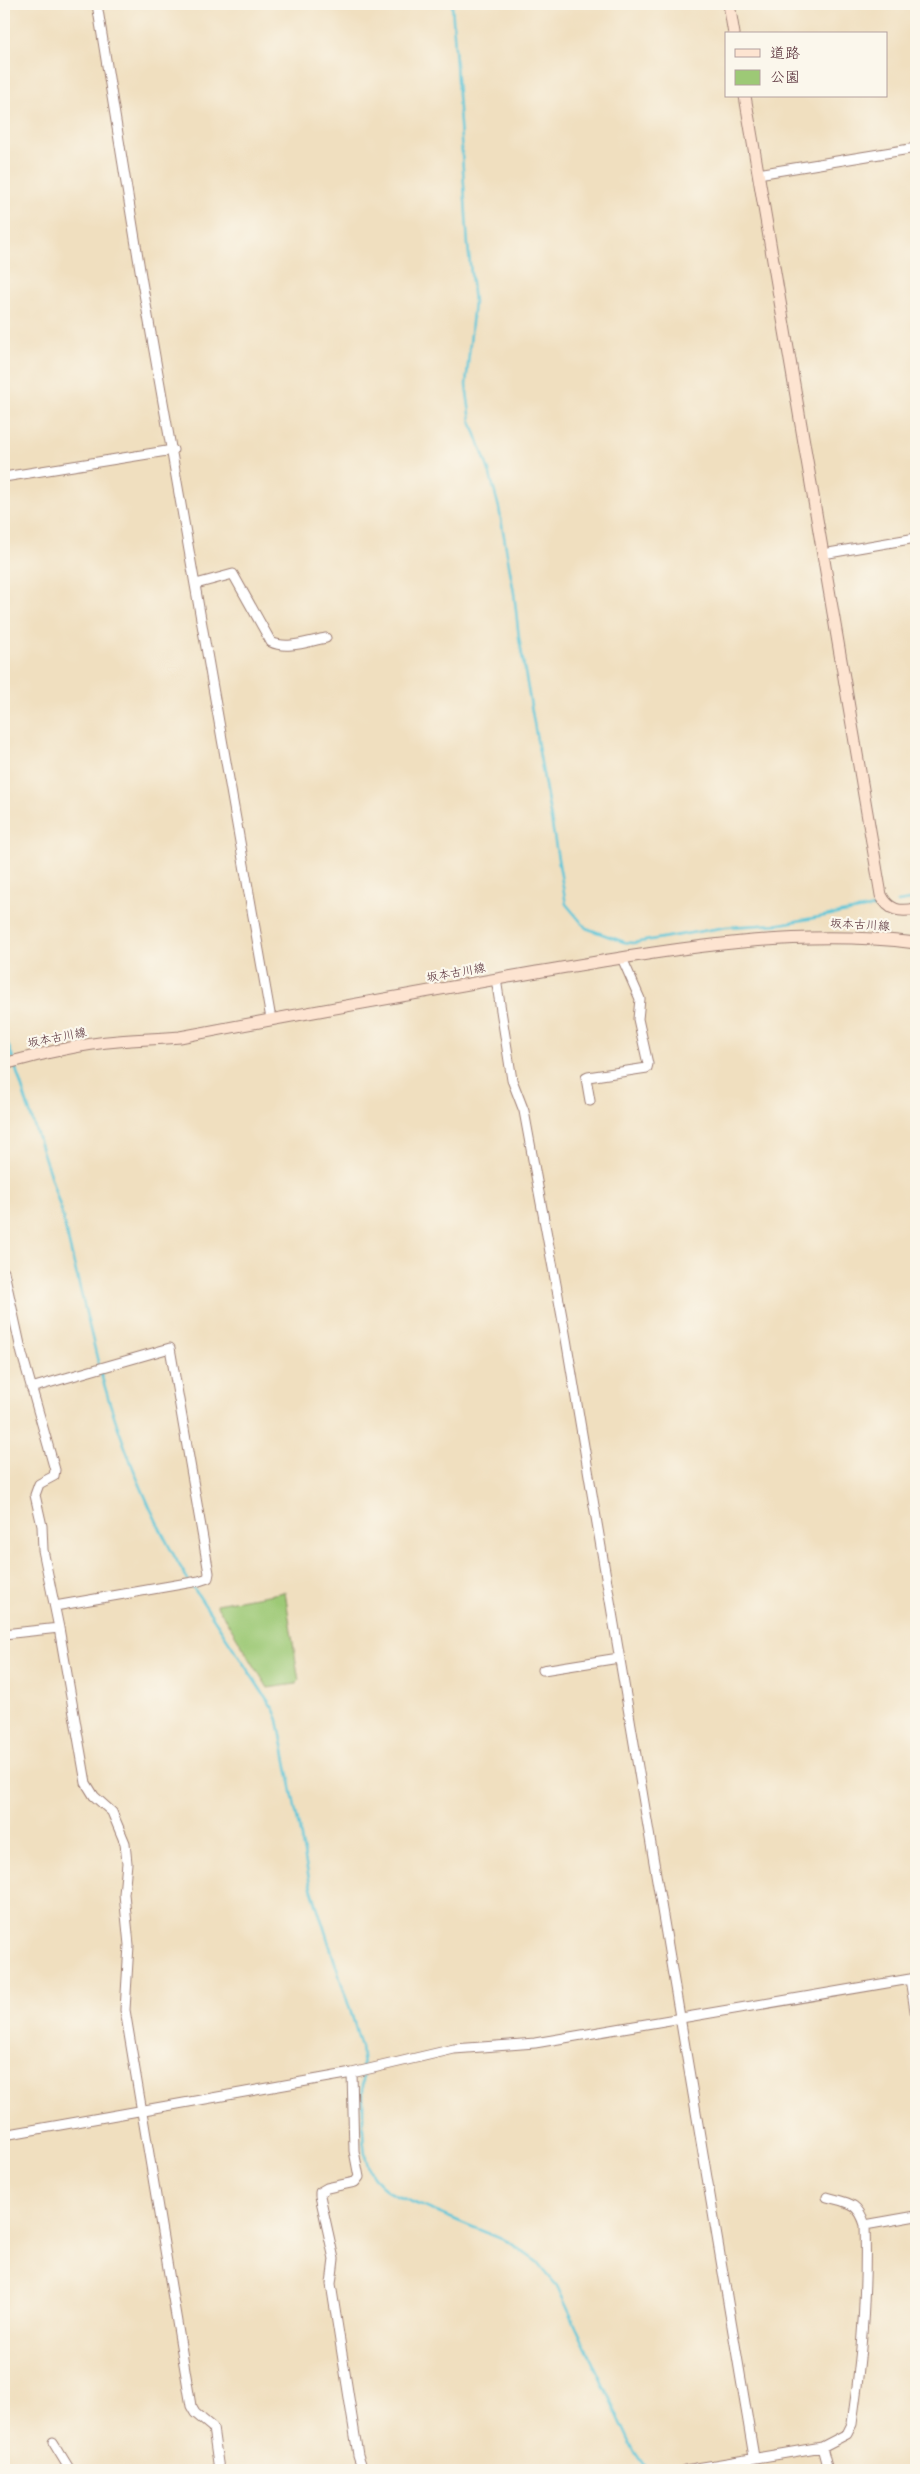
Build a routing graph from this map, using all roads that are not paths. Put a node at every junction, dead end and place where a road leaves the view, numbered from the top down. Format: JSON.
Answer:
{"nodes":[{"id":1,"x":97,"y":4,"type":"edge"},
{"id":2,"x":729,"y":4,"type":"edge"},
{"id":3,"x":734,"y":32,"type":"edge"},
{"id":4,"x":745,"y":98,"type":"edge"},
{"id":5,"x":916,"y":148,"type":"edge"},
{"id":6,"x":758,"y":174,"type":"junction"},
{"id":7,"x":173,"y":450,"type":"junction"},
{"id":8,"x":4,"y":477,"type":"edge"},
{"id":9,"x":916,"y":538,"type":"edge"},
{"id":10,"x":823,"y":554,"type":"junction"},
{"id":11,"x":196,"y":584,"type":"junction"},
{"id":12,"x":326,"y":638,"type":"dead end"},
{"id":13,"x":916,"y":909,"type":"edge"},
{"id":14,"x":916,"y":943,"type":"edge"},
{"id":15,"x":622,"y":958,"type":"junction"},
{"id":16,"x":496,"y":979,"type":"junction"},
{"id":17,"x":271,"y":1020,"type":"junction"},
{"id":18,"x":4,"y":1064,"type":"edge"},
{"id":19,"x":590,"y":1102,"type":"dead end"},
{"id":20,"x":4,"y":1272,"type":"edge"},
{"id":21,"x":31,"y":1388,"type":"junction"},
{"id":22,"x":55,"y":1606,"type":"junction"},
{"id":23,"x":59,"y":1628,"type":"junction"},
{"id":24,"x":4,"y":1634,"type":"edge"},
{"id":25,"x":619,"y":1658,"type":"junction"},
{"id":26,"x":542,"y":1670,"type":"dead end"},
{"id":27,"x":913,"y":1979,"type":"edge"},
{"id":28,"x":916,"y":2017,"type":"edge"},
{"id":29,"x":681,"y":2018,"type":"junction"},
{"id":30,"x":361,"y":2071,"type":"junction"},
{"id":31,"x":140,"y":2110,"type":"junction"},
{"id":32,"x":4,"y":2135,"type":"edge"},
{"id":33,"x":827,"y":2197,"type":"dead end"},
{"id":34,"x":916,"y":2216,"type":"edge"},
{"id":35,"x":865,"y":2225,"type":"junction"},
{"id":36,"x":52,"y":2442,"type":"dead end"},
{"id":37,"x":822,"y":2448,"type":"junction"},
{"id":38,"x":754,"y":2457,"type":"junction"},
{"id":39,"x":70,"y":2470,"type":"edge"},
{"id":40,"x":220,"y":2470,"type":"edge"},
{"id":41,"x":363,"y":2470,"type":"edge"},
{"id":42,"x":685,"y":2470,"type":"edge"},
{"id":43,"x":828,"y":2470,"type":"edge"}],
"edges":[{"from":1,"to":7,"type":"street"},
{"from":2,"to":3,"type":"main road"},
{"from":4,"to":6,"type":"main road"},
{"from":5,"to":6,"type":"street"},
{"from":6,"to":10,"type":"main road"},
{"from":7,"to":8,"type":"street"},
{"from":7,"to":11,"type":"street"},
{"from":9,"to":10,"type":"street"},
{"from":10,"to":13,"type":"main road"},
{"from":11,"to":12,"type":"street"},
{"from":11,"to":17,"type":"street"},
{"from":14,"to":15,"type":"main road","name":"坂本古川線"},
{"from":15,"to":16,"type":"main road","name":"坂本古川線"},
{"from":15,"to":19,"type":"street"},
{"from":16,"to":17,"type":"main road","name":"坂本古川線"},
{"from":16,"to":25,"type":"street"},
{"from":17,"to":18,"type":"main road","name":"坂本古川線"},
{"from":20,"to":21,"type":"street"},
{"from":21,"to":22,"type":"street"},
{"from":21,"to":22,"type":"street"},
{"from":22,"to":23,"type":"street"},
{"from":23,"to":24,"type":"street"},
{"from":23,"to":31,"type":"street"},
{"from":25,"to":26,"type":"street"},
{"from":25,"to":29,"type":"street"},
{"from":27,"to":28,"type":"street"},
{"from":27,"to":29,"type":"street"},
{"from":29,"to":30,"type":"street"},
{"from":29,"to":38,"type":"street"},
{"from":30,"to":31,"type":"street"},
{"from":30,"to":41,"type":"street"},
{"from":31,"to":32,"type":"street"},
{"from":31,"to":40,"type":"street"},
{"from":33,"to":35,"type":"street"},
{"from":34,"to":35,"type":"street"},
{"from":35,"to":37,"type":"street"},
{"from":36,"to":39,"type":"street"},
{"from":37,"to":38,"type":"street"},
{"from":37,"to":43,"type":"street"},
{"from":38,"to":42,"type":"street"}]}
